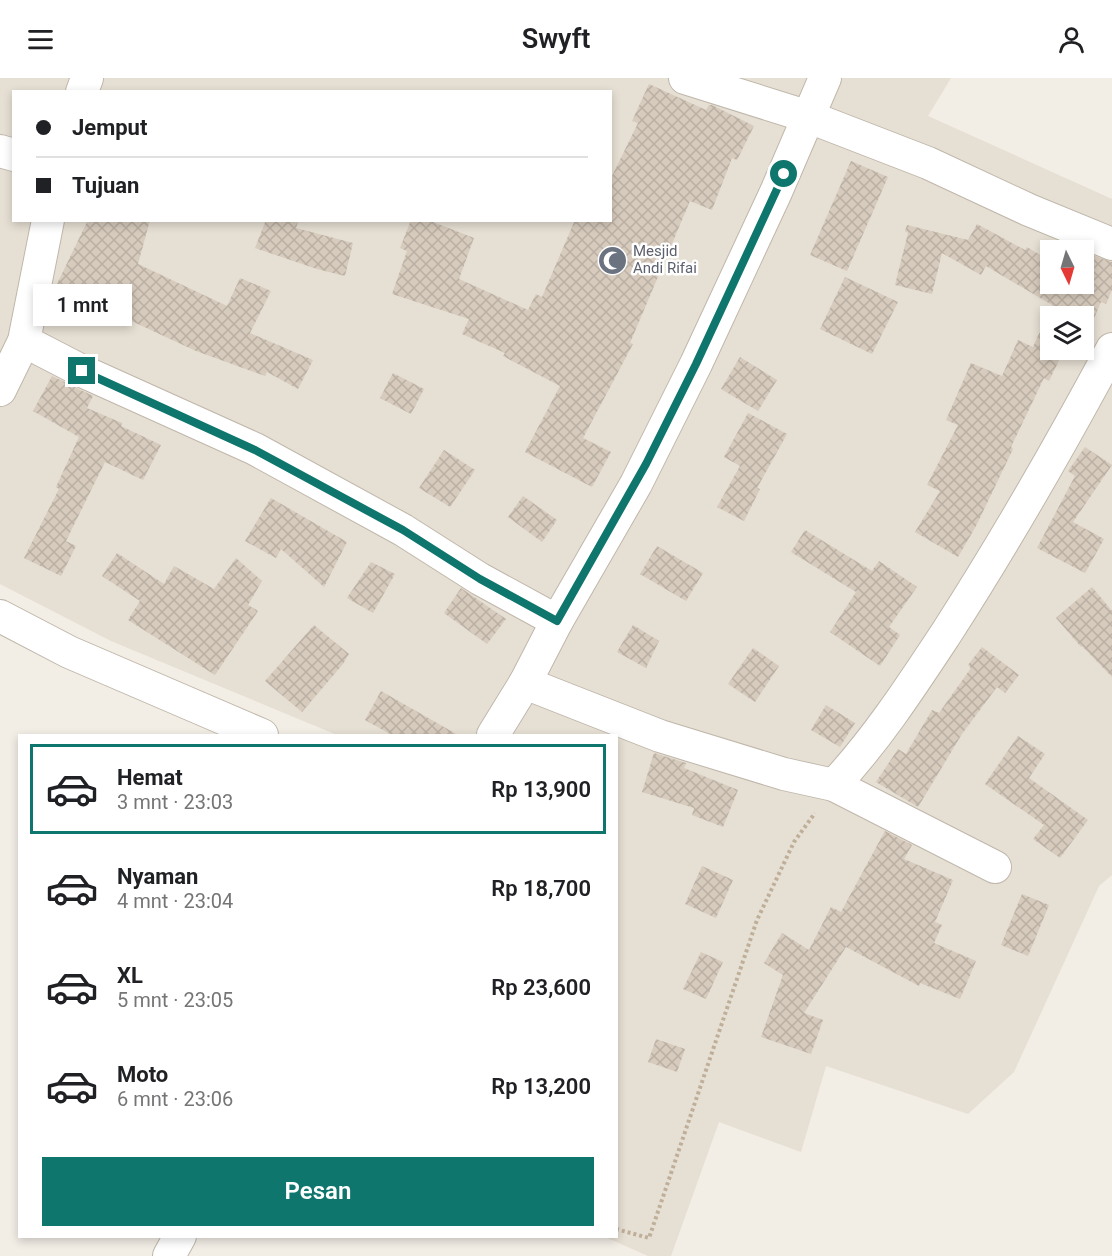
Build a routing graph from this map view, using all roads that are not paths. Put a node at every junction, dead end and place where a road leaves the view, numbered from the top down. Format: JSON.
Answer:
{"nodes":[{"id":1,"x":685,"y":78,"type":"edge"},
{"id":2,"x":825,"y":78,"type":"edge"},
{"id":3,"x":808,"y":117,"type":"junction"},
{"id":4,"x":48,"y":222,"type":"edge"},
{"id":5,"x":1112,"y":244,"type":"edge"},
{"id":6,"x":24,"y":341,"type":"junction"},
{"id":7,"x":1112,"y":350,"type":"edge"},
{"id":8,"x":0,"y":390,"type":"edge"},
{"id":9,"x":0,"y":616,"type":"edge"},
{"id":10,"x":557,"y":621,"type":"junction"},
{"id":11,"x":525,"y":683,"type":"junction"},
{"id":12,"x":260,"y":734,"type":"edge"},
{"id":13,"x":494,"y":734,"type":"edge"},
{"id":14,"x":834,"y":785,"type":"junction"},
{"id":15,"x":995,"y":867,"type":"dead end"},
{"id":16,"x":179,"y":1238,"type":"edge"},
{"id":17,"x":169,"y":1256,"type":"edge"}],
"edges":[{"from":1,"to":3,"type":"street"},
{"from":2,"to":3,"type":"street"},
{"from":3,"to":5,"type":"street"},
{"from":3,"to":10,"type":"street"},
{"from":4,"to":6,"type":"street"},
{"from":6,"to":8,"type":"street"},
{"from":6,"to":10,"type":"street"},
{"from":7,"to":14,"type":"street"},
{"from":9,"to":12,"type":"street"},
{"from":10,"to":11,"type":"street"},
{"from":11,"to":13,"type":"street"},
{"from":11,"to":14,"type":"street"},
{"from":14,"to":15,"type":"street"},
{"from":16,"to":17,"type":"street"}]}
